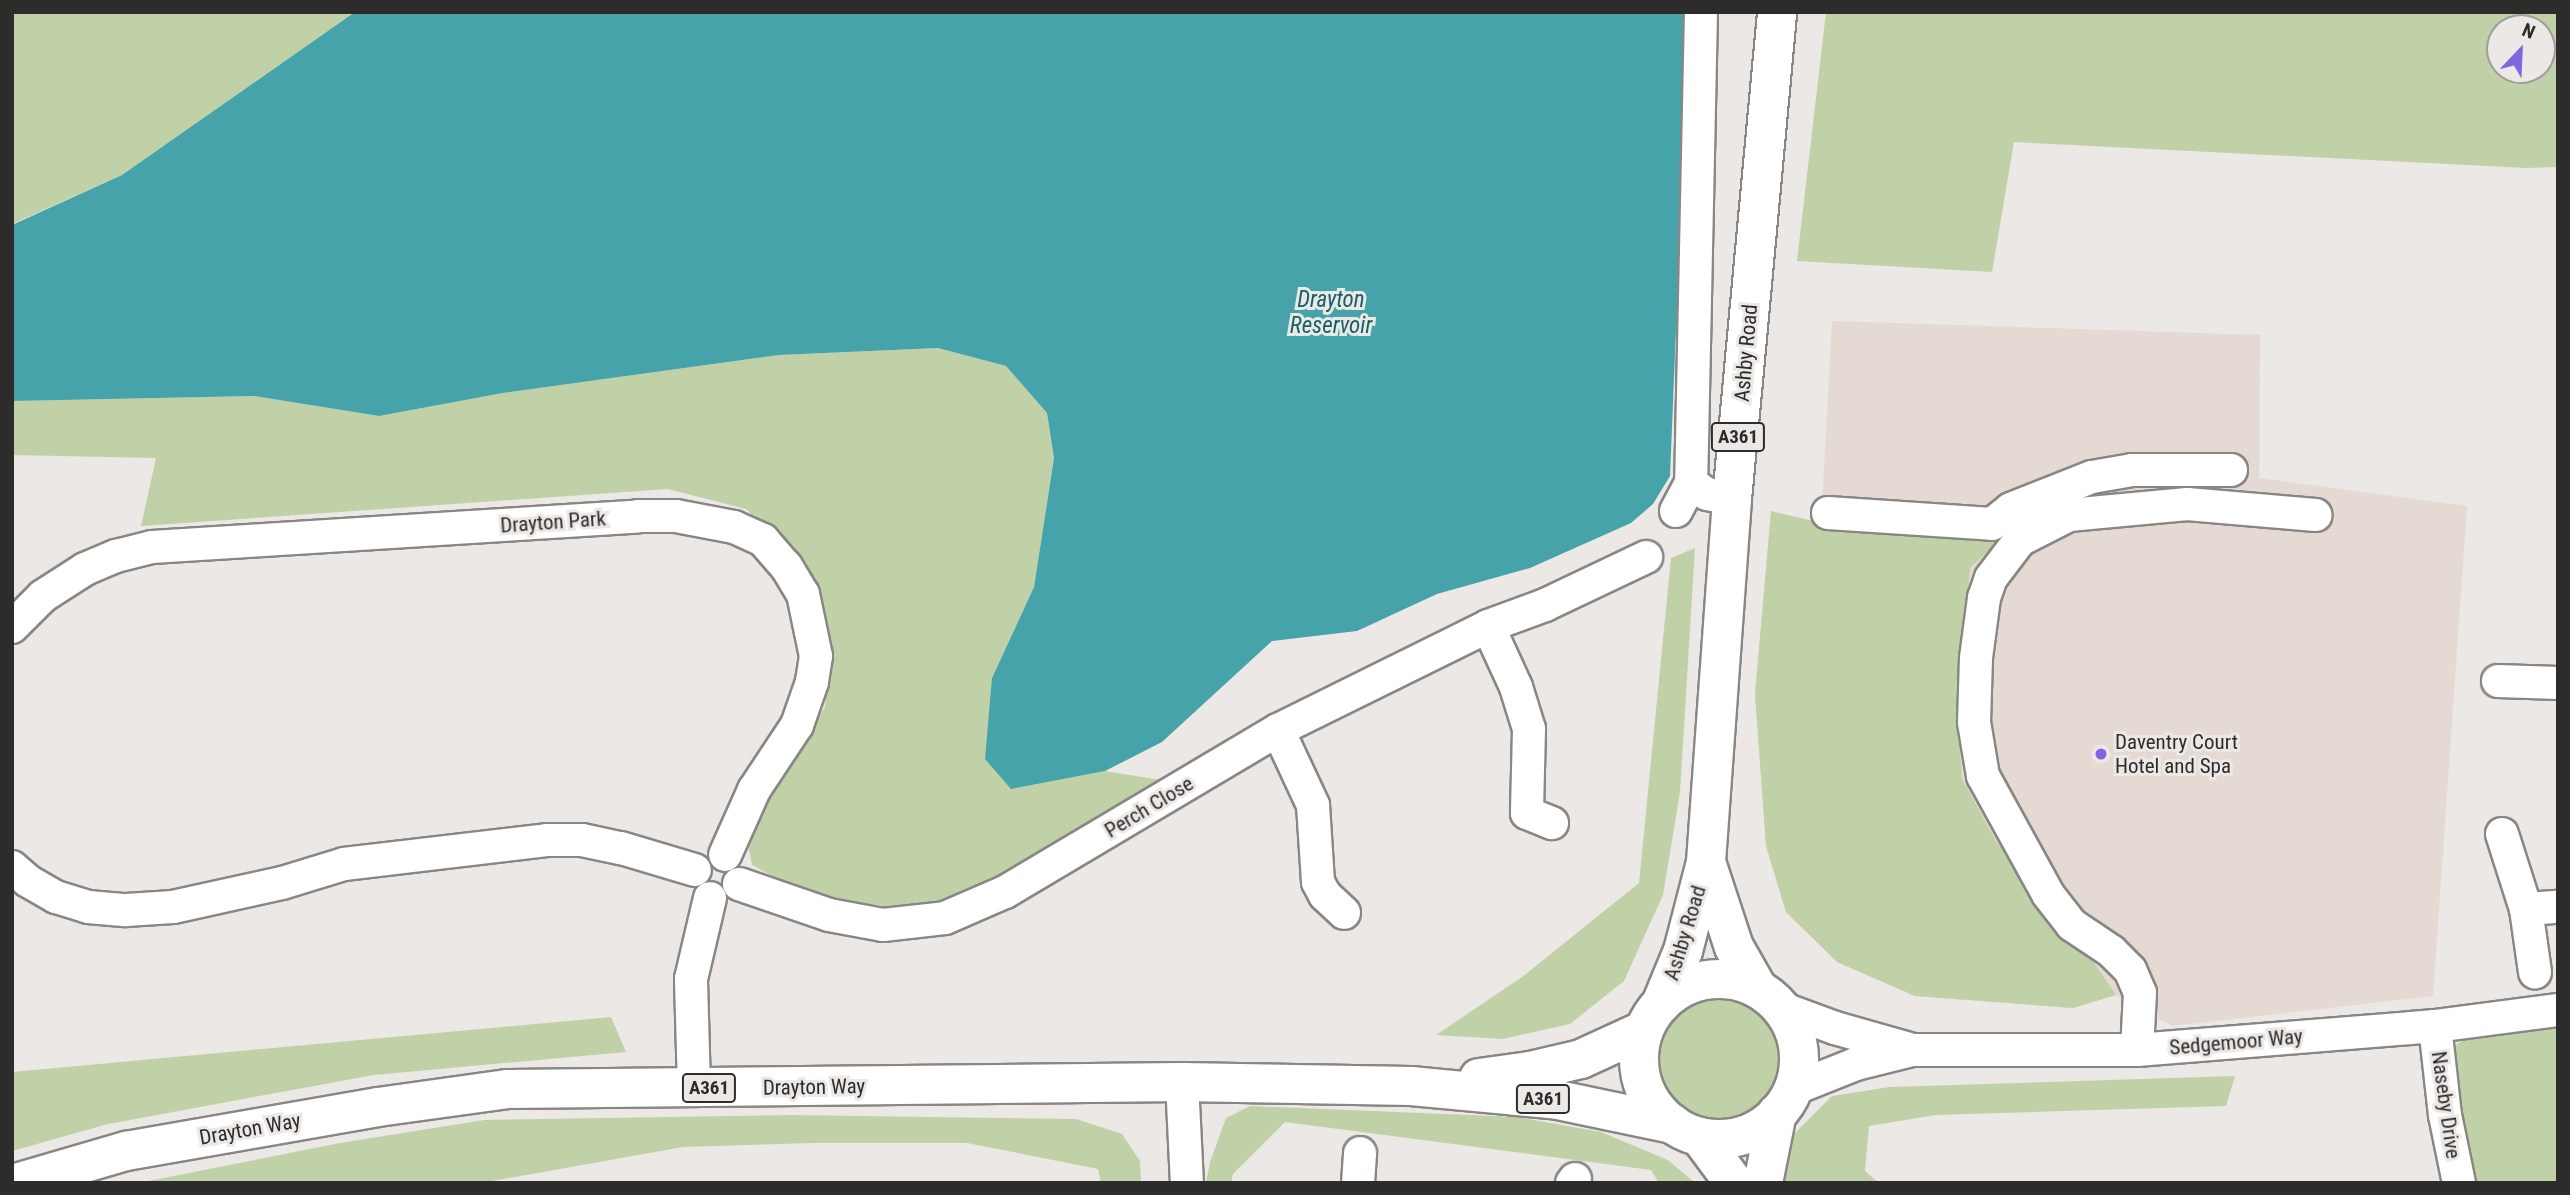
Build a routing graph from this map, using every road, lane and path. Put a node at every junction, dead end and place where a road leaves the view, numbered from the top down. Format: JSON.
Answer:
{"nodes":[{"id":1,"x":1701,"y":12,"type":"edge"},
{"id":2,"x":1777,"y":12,"type":"edge"},
{"id":3,"x":2231,"y":470,"type":"dead end"},
{"id":4,"x":1691,"y":483,"type":"junction"},
{"id":5,"x":1732,"y":499,"type":"junction"},
{"id":6,"x":2011,"y":509,"type":"junction"},
{"id":7,"x":1676,"y":511,"type":"dead end"},
{"id":8,"x":1828,"y":513,"type":"dead end"},
{"id":9,"x":2316,"y":515,"type":"dead end"},
{"id":10,"x":2027,"y":536,"type":"junction"},
{"id":11,"x":1646,"y":557,"type":"dead end"},
{"id":12,"x":1488,"y":626,"type":"junction"},
{"id":13,"x":12,"y":627,"type":"edge"},
{"id":14,"x":2498,"y":681,"type":"dead end"},
{"id":15,"x":2558,"y":683,"type":"edge"},
{"id":16,"x":1278,"y":730,"type":"junction"},
{"id":17,"x":1552,"y":823,"type":"dead end"},
{"id":18,"x":2502,"y":834,"type":"dead end"},
{"id":19,"x":725,"y":855,"type":"junction"},
{"id":20,"x":1706,"y":862,"type":"junction"},
{"id":21,"x":12,"y":867,"type":"edge"},
{"id":22,"x":695,"y":870,"type":"junction"},
{"id":23,"x":739,"y":884,"type":"junction"},
{"id":24,"x":710,"y":898,"type":"junction"},
{"id":25,"x":2558,"y":907,"type":"edge"},
{"id":26,"x":2526,"y":909,"type":"junction"},
{"id":27,"x":1344,"y":913,"type":"dead end"},
{"id":28,"x":2535,"y":972,"type":"dead end"},
{"id":29,"x":1769,"y":998,"type":"junction"},
{"id":30,"x":2558,"y":1010,"type":"edge"},
{"id":31,"x":1652,"y":1017,"type":"junction"},
{"id":32,"x":2435,"y":1026,"type":"junction"},
{"id":33,"x":1912,"y":1050,"type":"junction"},
{"id":34,"x":2137,"y":1050,"type":"junction"},
{"id":35,"x":1182,"y":1082,"type":"junction"},
{"id":36,"x":1411,"y":1086,"type":"junction"},
{"id":37,"x":694,"y":1088,"type":"junction"},
{"id":38,"x":1785,"y":1101,"type":"junction"},
{"id":39,"x":1686,"y":1131,"type":"junction"},
{"id":40,"x":16,"y":1183,"type":"edge"},
{"id":41,"x":1186,"y":1183,"type":"edge"},
{"id":42,"x":1734,"y":1183,"type":"edge"},
{"id":43,"x":1763,"y":1183,"type":"edge"},
{"id":44,"x":2459,"y":1183,"type":"edge"}],
"edges":[{"from":1,"to":4,"type":"street"},
{"from":2,"to":5,"type":"main road","name":"Ashby Road","number":"A361"},
{"from":3,"to":6,"type":"street"},
{"from":4,"to":5,"type":"street"},
{"from":4,"to":7,"type":"street"},
{"from":5,"to":20,"type":"main road","name":"Ashby Road","number":"A361"},
{"from":6,"to":8,"type":"street"},
{"from":6,"to":10,"type":"street"},
{"from":9,"to":10,"type":"street"},
{"from":10,"to":34,"type":"street"},
{"from":11,"to":12,"type":"street","name":"Perch Close"},
{"from":12,"to":16,"type":"street","name":"Perch Close"},
{"from":12,"to":17,"type":"street"},
{"from":13,"to":19,"type":"street","name":"Drayton Park"},
{"from":14,"to":15,"type":"street"},
{"from":16,"to":23,"type":"street","name":"Perch Close"},
{"from":16,"to":27,"type":"street"},
{"from":18,"to":26,"type":"street"},
{"from":19,"to":22,"type":"street"},
{"from":19,"to":23,"type":"street"},
{"from":20,"to":29,"type":"main road","name":"Ashby Road","number":"A361"},
{"from":20,"to":31,"type":"main road","name":"Ashby Road","number":"A361"},
{"from":21,"to":22,"type":"street"},
{"from":22,"to":24,"type":"street"},
{"from":23,"to":24,"type":"street"},
{"from":24,"to":37,"type":"street"},
{"from":25,"to":26,"type":"street"},
{"from":26,"to":28,"type":"street"},
{"from":29,"to":31,"type":"main road","number":"A361"},
{"from":29,"to":33,"type":"street","name":"Sedgemoor Way"},
{"from":29,"to":38,"type":"main road","number":"A361"},
{"from":30,"to":32,"type":"street","name":"Sedgemoor Way"},
{"from":31,"to":36,"type":"main road","name":"Drayton Way","number":"A361"},
{"from":31,"to":39,"type":"main road","number":"A361"},
{"from":32,"to":34,"type":"street","name":"Sedgemoor Way"},
{"from":32,"to":44,"type":"street","name":"Naseby Drive"},
{"from":33,"to":34,"type":"street","name":"Sedgemoor Way"},
{"from":33,"to":38,"type":"street","name":"Sedgemoor Way"},
{"from":35,"to":36,"type":"main road","name":"Drayton Way","number":"A361"},
{"from":35,"to":37,"type":"main road","name":"Drayton Way","number":"A361"},
{"from":35,"to":41,"type":"street"},
{"from":36,"to":39,"type":"main road","name":"Drayton Way","number":"A361"},
{"from":37,"to":40,"type":"main road","name":"Drayton Way","number":"A361"},
{"from":38,"to":39,"type":"main road","number":"A361"},
{"from":38,"to":43,"type":"main road"},
{"from":39,"to":42,"type":"main road"}]}
